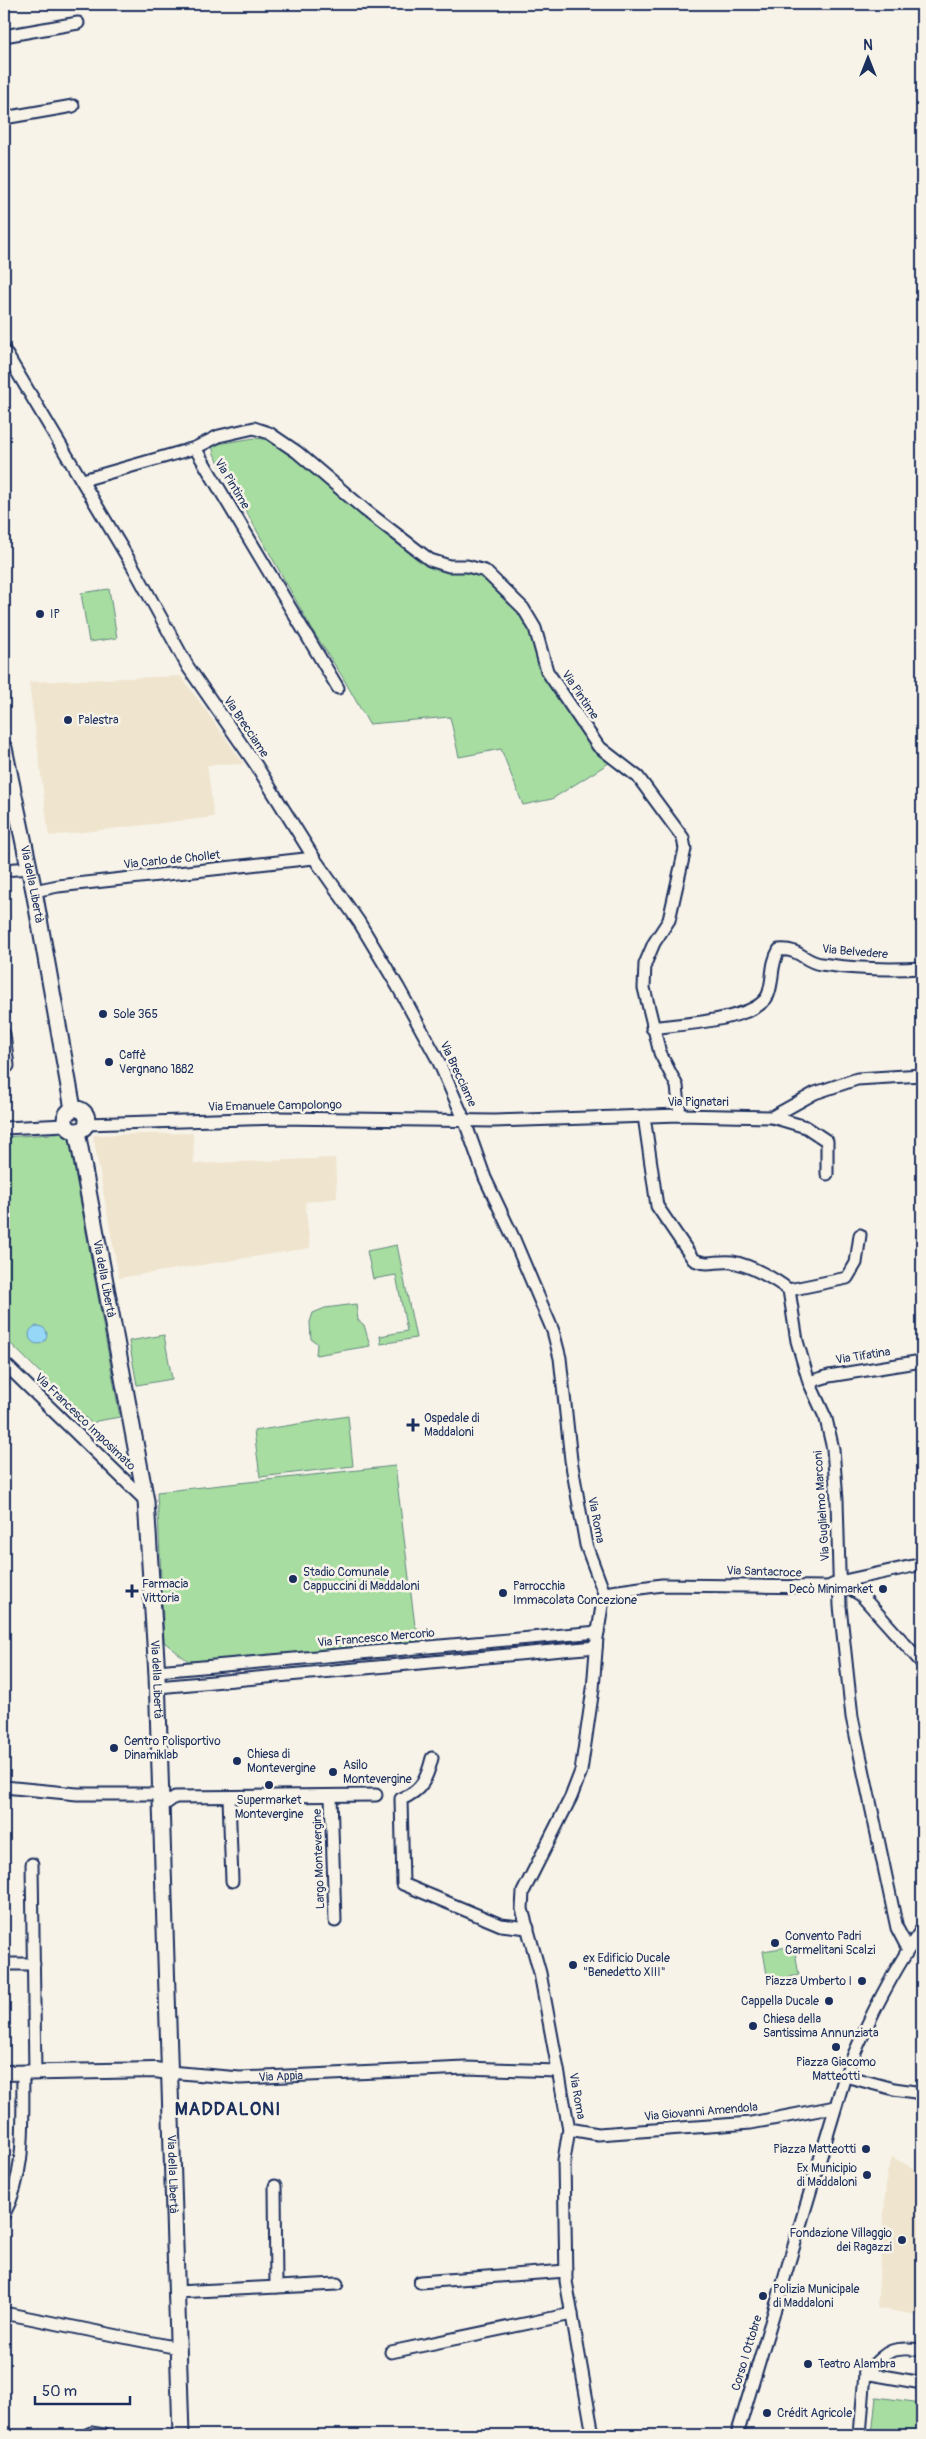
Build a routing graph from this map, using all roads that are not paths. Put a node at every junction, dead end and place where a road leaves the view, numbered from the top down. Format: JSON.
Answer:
{"nodes":[{"id":1,"x":78,"y":23,"type":"dead end"},
{"id":2,"x":4,"y":36,"type":"edge"},
{"id":3,"x":73,"y":106,"type":"dead end"},
{"id":4,"x":4,"y":118,"type":"edge"},
{"id":5,"x":4,"y":350,"type":"edge"},
{"id":6,"x":195,"y":448,"type":"junction"},
{"id":7,"x":83,"y":480,"type":"junction"},
{"id":8,"x":338,"y":688,"type":"dead end"},
{"id":9,"x":4,"y":748,"type":"edge"},
{"id":10,"x":314,"y":858,"type":"junction"},
{"id":11,"x":29,"y":868,"type":"junction"},
{"id":12,"x":4,"y":870,"type":"edge"},
{"id":13,"x":34,"y":891,"type":"junction"},
{"id":14,"x":922,"y":968,"type":"edge"},
{"id":15,"x":652,"y":1028,"type":"junction"},
{"id":16,"x":4,"y":1034,"type":"edge"},
{"id":17,"x":8,"y":1066,"type":"dead end"},
{"id":18,"x":922,"y":1075,"type":"edge"},
{"id":19,"x":680,"y":1115,"type":"junction"},
{"id":20,"x":644,"y":1116,"type":"junction"},
{"id":21,"x":772,"y":1117,"type":"junction"},
{"id":22,"x":464,"y":1119,"type":"junction"},
{"id":23,"x":76,"y":1127,"type":"junction"},
{"id":24,"x":4,"y":1128,"type":"edge"},
{"id":25,"x":826,"y":1174,"type":"dead end"},
{"id":26,"x":860,"y":1235,"type":"dead end"},
{"id":27,"x":789,"y":1290,"type":"junction"},
{"id":28,"x":922,"y":1361,"type":"edge"},
{"id":29,"x":4,"y":1363,"type":"edge"},
{"id":30,"x":809,"y":1382,"type":"junction"},
{"id":31,"x":146,"y":1501,"type":"junction"},
{"id":32,"x":922,"y":1564,"type":"edge"},
{"id":33,"x":839,"y":1582,"type":"junction"},
{"id":34,"x":604,"y":1593,"type":"junction"},
{"id":35,"x":598,"y":1632,"type":"junction"},
{"id":36,"x":596,"y":1647,"type":"junction"},
{"id":37,"x":922,"y":1663,"type":"edge"},
{"id":38,"x":157,"y":1671,"type":"junction"},
{"id":39,"x":158,"y":1687,"type":"junction"},
{"id":40,"x":432,"y":1758,"type":"dead end"},
{"id":41,"x":4,"y":1787,"type":"edge"},
{"id":42,"x":376,"y":1795,"type":"dead end"},
{"id":43,"x":331,"y":1796,"type":"junction"},
{"id":44,"x":229,"y":1797,"type":"junction"},
{"id":45,"x":161,"y":1800,"type":"junction"},
{"id":46,"x":32,"y":1864,"type":"dead end"},
{"id":47,"x":232,"y":1881,"type":"dead end"},
{"id":48,"x":335,"y":1922,"type":"dead end"},
{"id":49,"x":528,"y":1928,"type":"junction"},
{"id":50,"x":922,"y":1929,"type":"edge"},
{"id":51,"x":908,"y":1949,"type":"junction"},
{"id":52,"x":4,"y":1964,"type":"edge"},
{"id":53,"x":34,"y":1964,"type":"junction"},
{"id":54,"x":558,"y":2071,"type":"junction"},
{"id":55,"x":169,"y":2072,"type":"junction"},
{"id":56,"x":4,"y":2073,"type":"edge"},
{"id":57,"x":29,"y":2073,"type":"junction"},
{"id":58,"x":845,"y":2076,"type":"junction"},
{"id":59,"x":922,"y":2092,"type":"edge"},
{"id":60,"x":835,"y":2107,"type":"junction"},
{"id":61,"x":569,"y":2129,"type":"junction"},
{"id":62,"x":275,"y":2186,"type":"dead end"},
{"id":63,"x":4,"y":2214,"type":"edge"},
{"id":64,"x":566,"y":2271,"type":"junction"},
{"id":65,"x":420,"y":2282,"type":"dead end"},
{"id":66,"x":337,"y":2284,"type":"dead end"},
{"id":67,"x":276,"y":2287,"type":"junction"},
{"id":68,"x":176,"y":2292,"type":"junction"},
{"id":69,"x":9,"y":2314,"type":"dead end"},
{"id":70,"x":572,"y":2314,"type":"junction"},
{"id":71,"x":178,"y":2348,"type":"junction"},
{"id":72,"x":922,"y":2350,"type":"edge"},
{"id":73,"x":391,"y":2352,"type":"dead end"},
{"id":74,"x":865,"y":2373,"type":"junction"},
{"id":75,"x":922,"y":2383,"type":"edge"},
{"id":76,"x":87,"y":2435,"type":"edge"},
{"id":77,"x":104,"y":2435,"type":"edge"},
{"id":78,"x":181,"y":2435,"type":"edge"},
{"id":79,"x":593,"y":2435,"type":"edge"},
{"id":80,"x":737,"y":2435,"type":"edge"},
{"id":81,"x":860,"y":2435,"type":"edge"}],
"edges":[{"from":1,"to":2,"type":"street"},
{"from":3,"to":4,"type":"street"},
{"from":5,"to":7,"type":"street","name":"Via Brecciame"},
{"from":6,"to":7,"type":"street","name":"Via Pintime"},
{"from":6,"to":8,"type":"street","name":"Via Pintime"},
{"from":6,"to":15,"type":"street","name":"Via Pintime"},
{"from":7,"to":10,"type":"street","name":"Via Brecciame"},
{"from":9,"to":11,"type":"main road","name":"Via della Libertà"},
{"from":10,"to":13,"type":"street","name":"Via Carlo de Chollet"},
{"from":10,"to":22,"type":"street","name":"Via Brecciame"},
{"from":11,"to":12,"type":"street"},
{"from":11,"to":13,"type":"main road","name":"Via della Libertà"},
{"from":13,"to":23,"type":"main road","name":"Via della Libertà"},
{"from":14,"to":15,"type":"street","name":"Via Belvedere"},
{"from":15,"to":19,"type":"street","name":"Via Pintime"},
{"from":16,"to":17,"type":"street"},
{"from":18,"to":21,"type":"street"},
{"from":19,"to":20,"type":"street","name":"Via Pignatari"},
{"from":19,"to":21,"type":"street","name":"Via Pignatari"},
{"from":20,"to":22,"type":"street","name":"Via Pignatari"},
{"from":20,"to":27,"type":"street"},
{"from":21,"to":25,"type":"street","name":"Via Pignatari"},
{"from":22,"to":23,"type":"street","name":"Via Emanuele Campolongo"},
{"from":22,"to":34,"type":"street","name":"Via Roma"},
{"from":23,"to":24,"type":"street","name":"Via Emanuele Campolongo"},
{"from":23,"to":31,"type":"main road","name":"Via della Libertà"},
{"from":26,"to":27,"type":"street"},
{"from":27,"to":30,"type":"street","name":"Via Guglielmo Marconi"},
{"from":28,"to":30,"type":"street","name":"Via Tifatina"},
{"from":29,"to":31,"type":"street","name":"Via Francesco Imposimato"},
{"from":30,"to":33,"type":"street","name":"Via Guglielmo Marconi"},
{"from":31,"to":38,"type":"main road","name":"Via della Libertà"},
{"from":32,"to":33,"type":"street","name":"Via Santacroce"},
{"from":33,"to":34,"type":"street","name":"Via Santacroce"},
{"from":33,"to":37,"type":"street"},
{"from":33,"to":51,"type":"street","name":"Via Guglielmo Marconi"},
{"from":34,"to":35,"type":"street","name":"Via Roma"},
{"from":35,"to":36,"type":"street","name":"Via Roma"},
{"from":35,"to":38,"type":"street","name":"Via Francesco Mercorio"},
{"from":36,"to":39,"type":"street"},
{"from":36,"to":49,"type":"street","name":"Via Roma"},
{"from":38,"to":39,"type":"main road","name":"Via della Libertà"},
{"from":39,"to":45,"type":"main road","name":"Via della Libertà"},
{"from":40,"to":49,"type":"street"},
{"from":41,"to":45,"type":"street"},
{"from":42,"to":43,"type":"street","name":"Largo Montevergine"},
{"from":43,"to":44,"type":"street","name":"Largo Montevergine"},
{"from":43,"to":48,"type":"street","name":"Largo Montevergine"},
{"from":44,"to":45,"type":"street","name":"Largo Montevergine"},
{"from":44,"to":47,"type":"street"},
{"from":45,"to":55,"type":"main road","name":"Via della Libertà"},
{"from":46,"to":53,"type":"street"},
{"from":49,"to":54,"type":"street","name":"Via Roma"},
{"from":50,"to":51,"type":"street"},
{"from":51,"to":58,"type":"street"},
{"from":52,"to":53,"type":"street"},
{"from":53,"to":57,"type":"street"},
{"from":54,"to":55,"type":"street","name":"Via Appia"},
{"from":54,"to":61,"type":"street","name":"Via Roma"},
{"from":55,"to":57,"type":"street","name":"Via Appia"},
{"from":55,"to":68,"type":"main road","name":"Via della Libertà"},
{"from":56,"to":57,"type":"street","name":"Via Appia"},
{"from":57,"to":63,"type":"street"},
{"from":58,"to":59,"type":"street"},
{"from":58,"to":60,"type":"street"},
{"from":60,"to":61,"type":"street","name":"Via Giovanni Amendola"},
{"from":60,"to":80,"type":"street","name":"Corso I Ottobre"},
{"from":61,"to":64,"type":"street","name":"Via Roma"},
{"from":62,"to":67,"type":"street"},
{"from":64,"to":65,"type":"street"},
{"from":64,"to":70,"type":"street","name":"Via Roma"},
{"from":66,"to":67,"type":"street"},
{"from":67,"to":68,"type":"street"},
{"from":68,"to":71,"type":"main road","name":"Via della Libertà"},
{"from":69,"to":71,"type":"street"},
{"from":70,"to":73,"type":"street"},
{"from":70,"to":79,"type":"street","name":"Via Roma"},
{"from":71,"to":78,"type":"main road","name":"Via della Libertà"},
{"from":72,"to":74,"type":"street"},
{"from":74,"to":75,"type":"street"},
{"from":74,"to":81,"type":"street"},
{"from":76,"to":77,"type":"street"}]}
